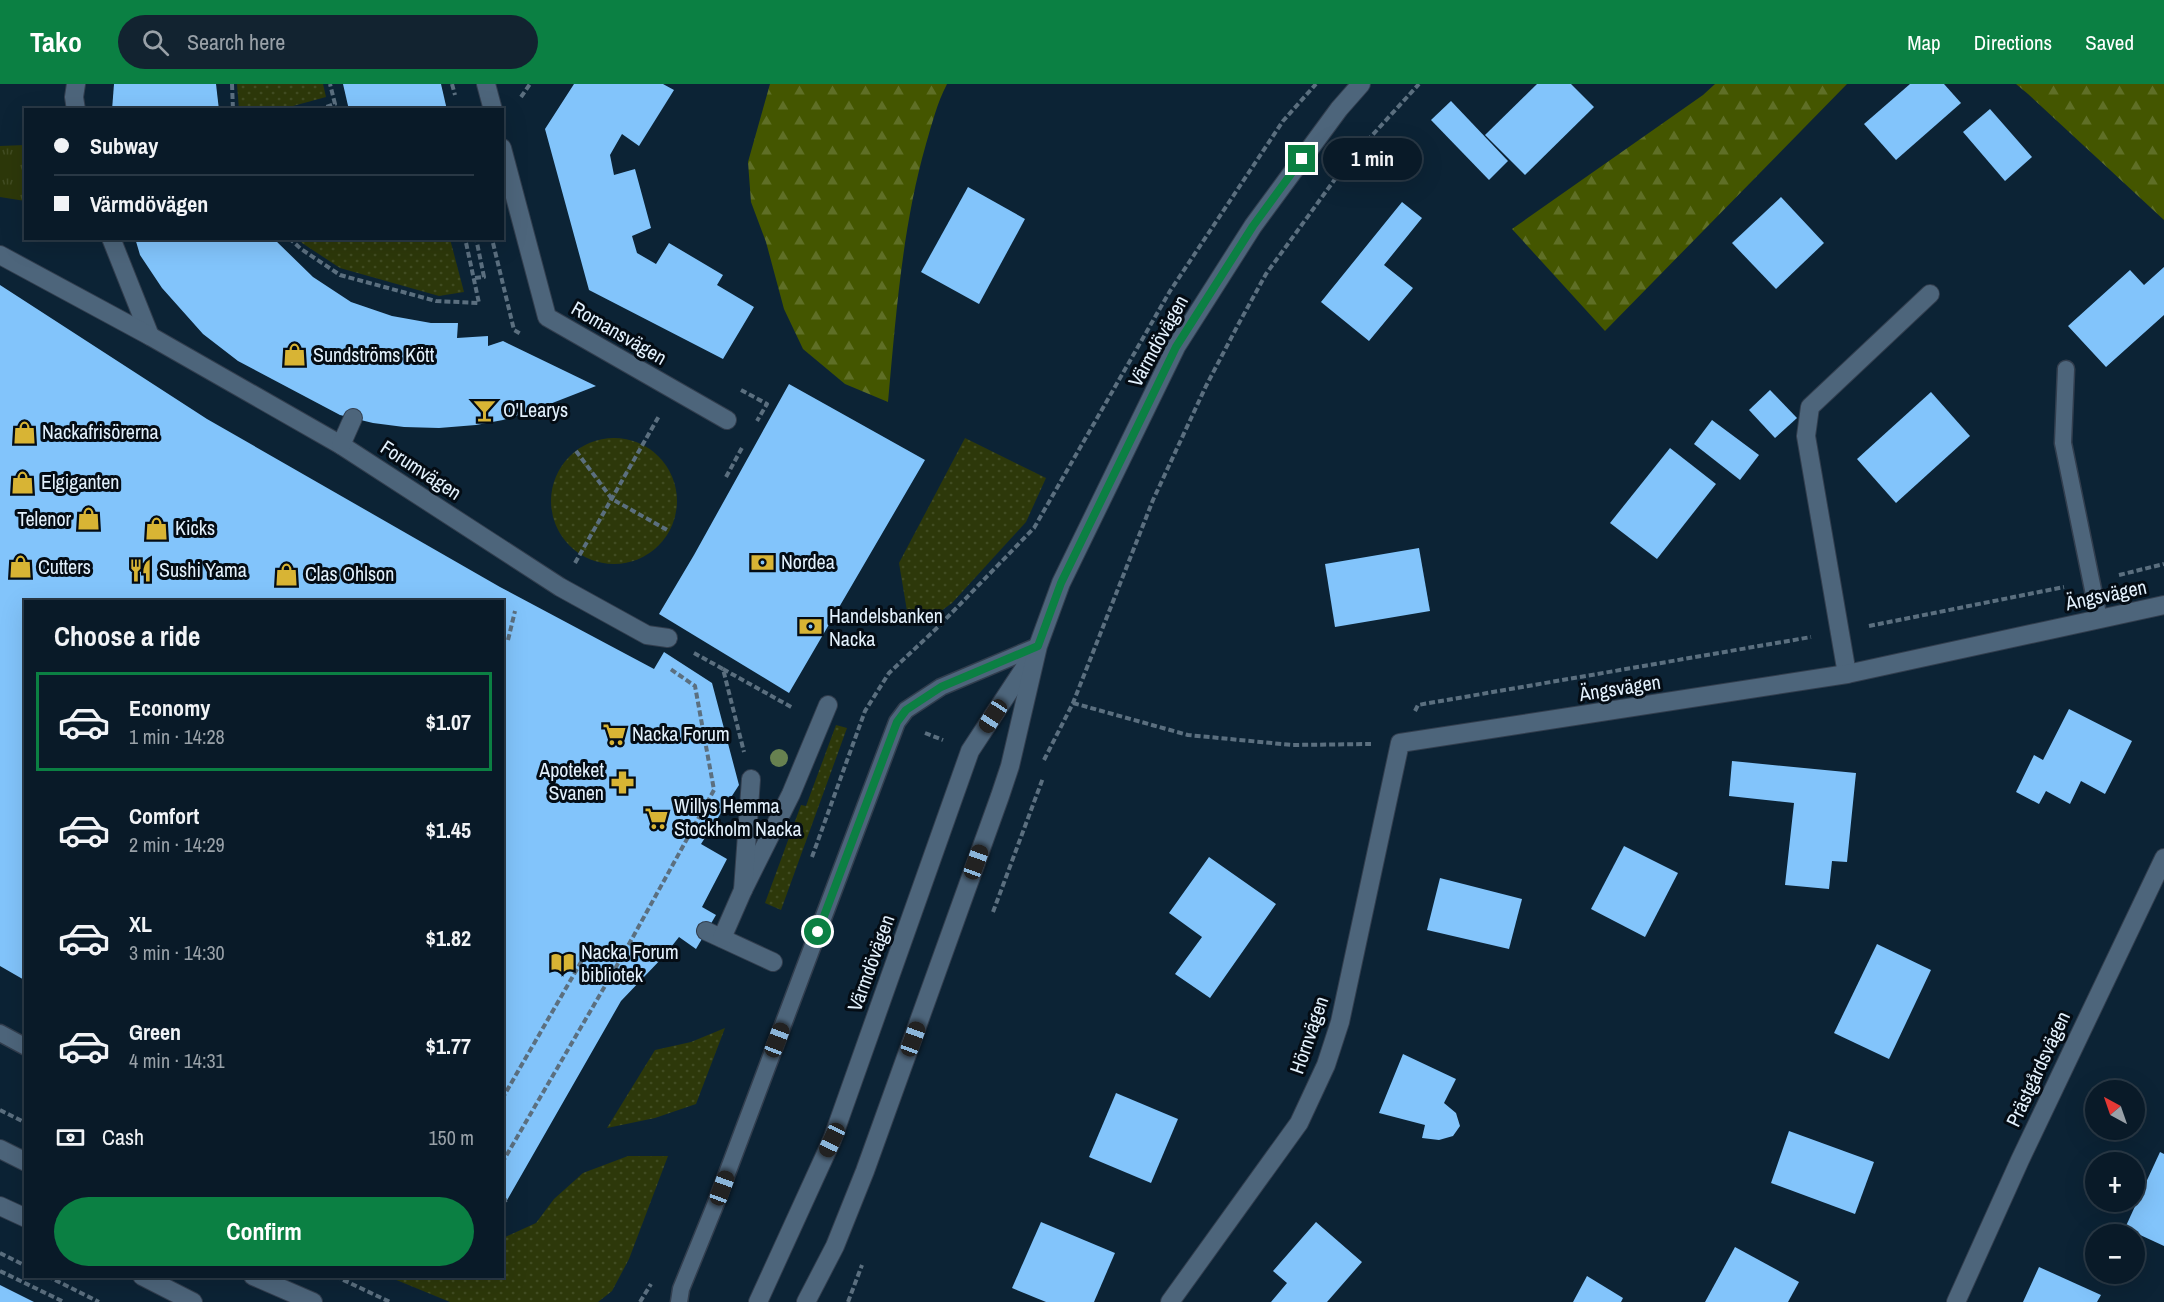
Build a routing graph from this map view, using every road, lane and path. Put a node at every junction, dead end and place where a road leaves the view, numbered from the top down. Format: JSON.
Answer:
{"nodes":[{"id":1,"x":76,"y":84,"type":"edge"},
{"id":2,"x":232,"y":84,"type":"edge"},
{"id":3,"x":330,"y":84,"type":"edge"},
{"id":4,"x":486,"y":84,"type":"edge"},
{"id":5,"x":531,"y":84,"type":"edge"},
{"id":6,"x":1316,"y":84,"type":"edge"},
{"id":7,"x":1361,"y":84,"type":"edge"},
{"id":8,"x":1419,"y":84,"type":"edge"},
{"id":9,"x":524,"y":93,"type":"dead end"},
{"id":10,"x":336,"y":107,"type":"edge"},
{"id":11,"x":76,"y":108,"type":"edge"},
{"id":12,"x":233,"y":108,"type":"edge"},
{"id":13,"x":492,"y":108,"type":"edge"},
{"id":14,"x":504,"y":156,"type":"edge"},
{"id":15,"x":112,"y":240,"type":"edge"},
{"id":16,"x":291,"y":240,"type":"edge"},
{"id":17,"x":466,"y":240,"type":"edge"},
{"id":18,"x":476,"y":240,"type":"edge"},
{"id":19,"x":2,"y":262,"type":"edge"},
{"id":20,"x":475,"y":278,"type":"junction"},
{"id":21,"x":1930,"y":294,"type":"dead end"},
{"id":22,"x":150,"y":336,"type":"junction"},
{"id":23,"x":2066,"y":369,"type":"dead end"},
{"id":24,"x":735,"y":387,"type":"dead end"},
{"id":25,"x":353,"y":418,"type":"dead end"},
{"id":26,"x":727,"y":420,"type":"dead end"},
{"id":27,"x":755,"y":425,"type":"dead end"},
{"id":28,"x":649,"y":433,"type":"dead end"},
{"id":29,"x":341,"y":445,"type":"junction"},
{"id":30,"x":743,"y":446,"type":"dead end"},
{"id":31,"x":576,"y":451,"type":"dead end"},
{"id":32,"x":726,"y":477,"type":"dead end"},
{"id":33,"x":612,"y":499,"type":"junction"},
{"id":34,"x":669,"y":531,"type":"dead end"},
{"id":35,"x":2164,"y":564,"type":"edge"},
{"id":36,"x":2091,"y":581,"type":"junction"},
{"id":37,"x":560,"y":586,"type":"junction"},
{"id":38,"x":2164,"y":605,"type":"edge"},
{"id":39,"x":515,"y":611,"type":"dead end"},
{"id":40,"x":2099,"y":619,"type":"junction"},
{"id":41,"x":1840,"y":632,"type":"junction"},
{"id":42,"x":668,"y":638,"type":"joint"},
{"id":43,"x":508,"y":640,"type":"dead end"},
{"id":44,"x":1038,"y":646,"type":"junction"},
{"id":45,"x":668,"y":667,"type":"dead end"},
{"id":46,"x":723,"y":669,"type":"junction"},
{"id":47,"x":1847,"y":674,"type":"junction"},
{"id":48,"x":1073,"y":703,"type":"junction"},
{"id":49,"x":828,"y":705,"type":"dead end"},
{"id":50,"x":795,"y":709,"type":"dead end"},
{"id":51,"x":1400,"y":743,"type":"junction"},
{"id":52,"x":1041,"y":766,"type":"dead end"},
{"id":53,"x":751,"y":779,"type":"joint"},
{"id":54,"x":2164,"y":858,"type":"edge"},
{"id":55,"x":809,"y":864,"type":"dead end"},
{"id":56,"x":743,"y":890,"type":"junction"},
{"id":57,"x":588,"y":951,"type":"dead end"},
{"id":58,"x":773,"y":963,"type":"dead end"},
{"id":59,"x":0,"y":1033,"type":"edge"},
{"id":60,"x":24,"y":1046,"type":"edge"},
{"id":61,"x":504,"y":1096,"type":"edge"},
{"id":62,"x":0,"y":1110,"type":"edge"},
{"id":63,"x":24,"y":1122,"type":"edge"},
{"id":64,"x":0,"y":1149,"type":"edge"},
{"id":65,"x":504,"y":1160,"type":"edge"},
{"id":66,"x":24,"y":1161,"type":"edge"},
{"id":67,"x":0,"y":1206,"type":"edge"},
{"id":68,"x":24,"y":1217,"type":"edge"},
{"id":69,"x":0,"y":1254,"type":"edge"},
{"id":70,"x":24,"y":1265,"type":"edge"},
{"id":71,"x":0,"y":1271,"type":"edge"},
{"id":72,"x":51,"y":1278,"type":"edge"},
{"id":73,"x":146,"y":1278,"type":"edge"},
{"id":74,"x":258,"y":1278,"type":"edge"},
{"id":75,"x":339,"y":1278,"type":"edge"},
{"id":76,"x":64,"y":1302,"type":"edge"},
{"id":77,"x":99,"y":1302,"type":"edge"},
{"id":78,"x":193,"y":1302,"type":"edge"},
{"id":79,"x":313,"y":1302,"type":"edge"},
{"id":80,"x":390,"y":1302,"type":"edge"},
{"id":81,"x":679,"y":1302,"type":"edge"},
{"id":82,"x":758,"y":1302,"type":"edge"},
{"id":83,"x":806,"y":1302,"type":"edge"},
{"id":84,"x":1170,"y":1302,"type":"edge"},
{"id":85,"x":1956,"y":1302,"type":"edge"}],
"edges":[{"from":1,"to":11,"type":"street"},
{"from":2,"to":12,"type":"path"},
{"from":3,"to":10,"type":"path"},
{"from":4,"to":13,"type":"street"},
{"from":5,"to":9,"type":"path"},
{"from":6,"to":55,"type":"path"},
{"from":7,"to":44,"type":"street","name":"Värmdövägen"},
{"from":8,"to":48,"type":"path"},
{"from":14,"to":26,"type":"street","name":"Romansvägen"},
{"from":15,"to":22,"type":"street"},
{"from":16,"to":20,"type":"path"},
{"from":17,"to":20,"type":"path"},
{"from":18,"to":20,"type":"path"},
{"from":19,"to":22,"type":"street","name":"Forumvägen"},
{"from":21,"to":41,"type":"street"},
{"from":22,"to":29,"type":"street","name":"Forumvägen"},
{"from":23,"to":36,"type":"lane"},
{"from":24,"to":27,"type":"path"},
{"from":25,"to":29,"type":"street"},
{"from":28,"to":33,"type":"path"},
{"from":29,"to":37,"type":"street","name":"Forumvägen"},
{"from":30,"to":32,"type":"path"},
{"from":31,"to":33,"type":"path"},
{"from":33,"to":34,"type":"path"},
{"from":33,"to":37,"type":"path"},
{"from":35,"to":36,"type":"path"},
{"from":36,"to":40,"type":"lane"},
{"from":36,"to":41,"type":"path"},
{"from":37,"to":42,"type":"street","name":"Forumvägen"},
{"from":38,"to":40,"type":"street","name":"Ängsvägen"},
{"from":39,"to":43,"type":"path"},
{"from":40,"to":47,"type":"street","name":"Ängsvägen"},
{"from":41,"to":47,"type":"street"},
{"from":41,"to":51,"type":"path"},
{"from":42,"to":46,"type":"path"},
{"from":44,"to":81,"type":"lane"},
{"from":44,"to":82,"type":"street","name":"Värmdövägen"},
{"from":44,"to":83,"type":"street","name":"Värmdövägen"},
{"from":45,"to":65,"type":"path"},
{"from":46,"to":50,"type":"path"},
{"from":46,"to":53,"type":"path"},
{"from":47,"to":51,"type":"street","name":"Ängsvägen"},
{"from":48,"to":51,"type":"path"},
{"from":48,"to":52,"type":"path"},
{"from":49,"to":56,"type":"street"},
{"from":51,"to":84,"type":"street","name":"Hörnvägen"},
{"from":53,"to":56,"type":"street"},
{"from":54,"to":85,"type":"street","name":"Prästgårdsvägen"},
{"from":56,"to":58,"type":"street"},
{"from":57,"to":61,"type":"path"},
{"from":59,"to":60,"type":"lane"},
{"from":62,"to":63,"type":"path"},
{"from":64,"to":66,"type":"street"},
{"from":67,"to":68,"type":"street"},
{"from":69,"to":70,"type":"path"},
{"from":71,"to":76,"type":"path"},
{"from":72,"to":77,"type":"path"},
{"from":73,"to":78,"type":"street"},
{"from":74,"to":79,"type":"street"},
{"from":75,"to":80,"type":"path"}]}
